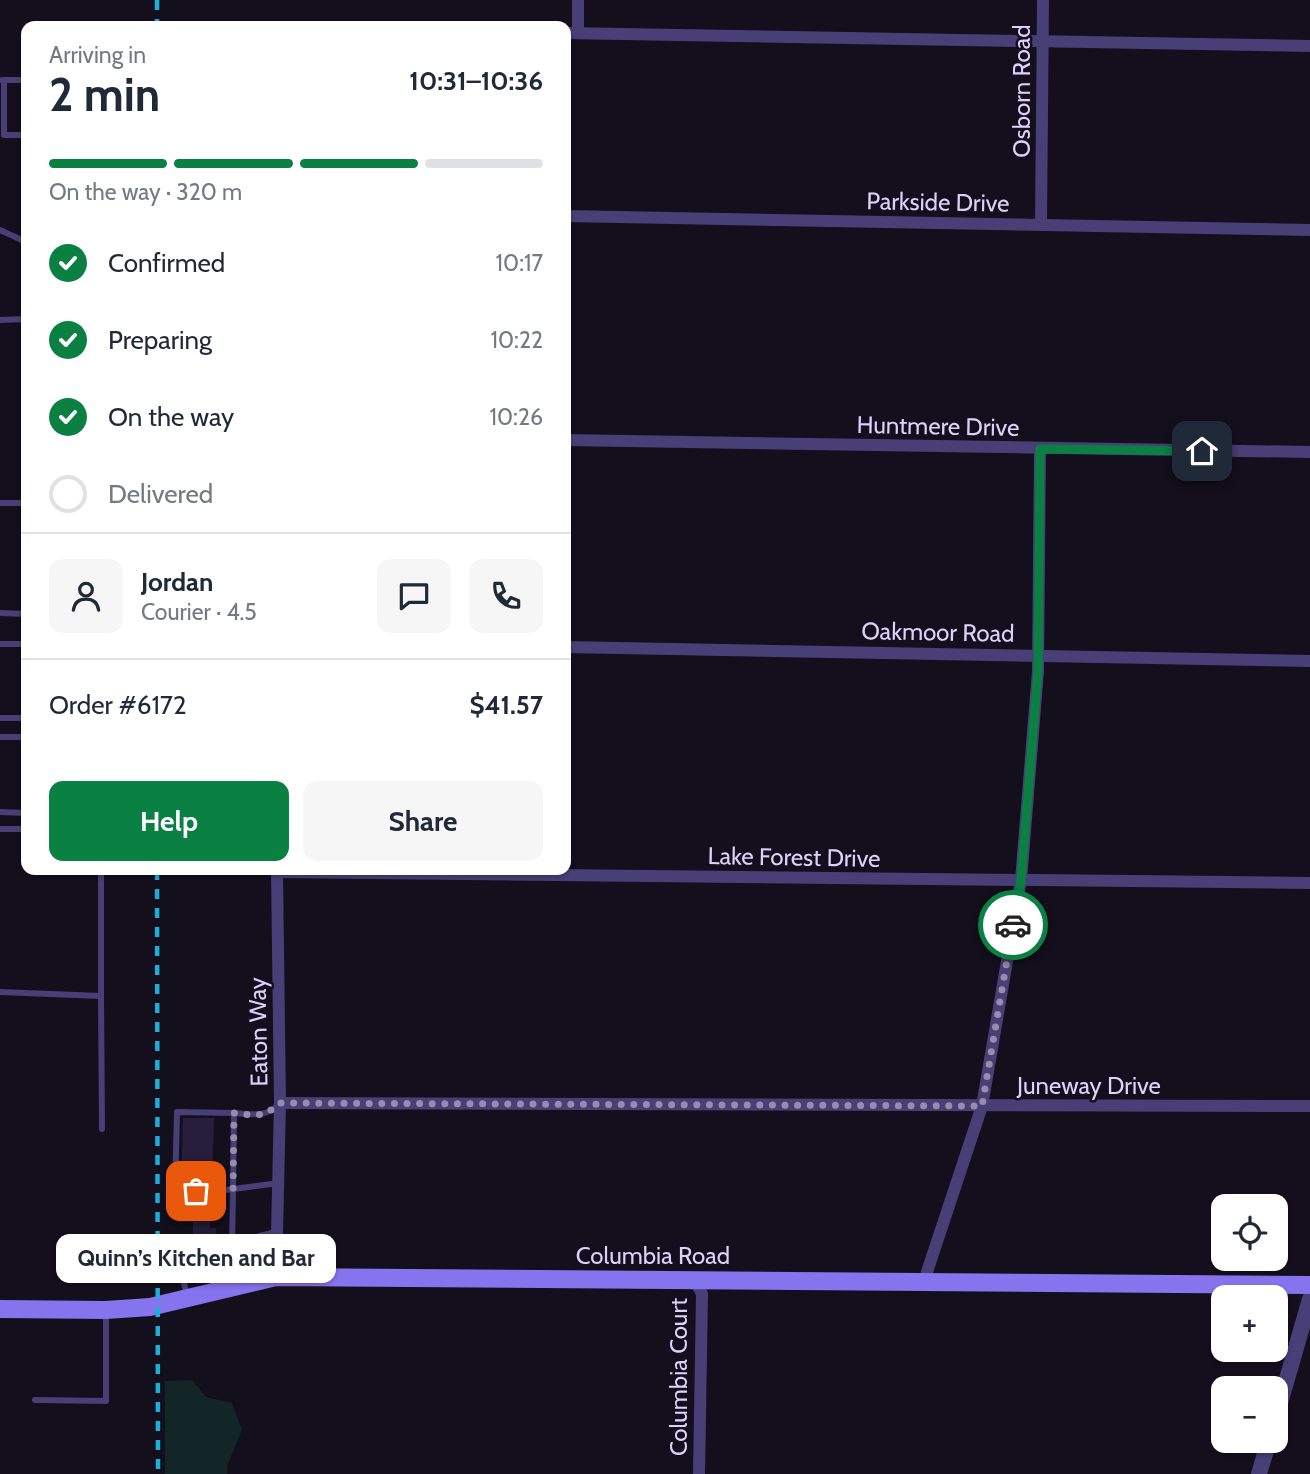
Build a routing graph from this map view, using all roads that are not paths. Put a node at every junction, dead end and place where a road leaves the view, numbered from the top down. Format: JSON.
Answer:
{"nodes":[{"id":1,"x":578,"y":0,"type":"edge"},
{"id":2,"x":1043,"y":0,"type":"edge"},
{"id":3,"x":572,"y":33,"type":"edge"},
{"id":4,"x":1042,"y":40,"type":"junction"},
{"id":5,"x":1310,"y":46,"type":"edge"},
{"id":6,"x":2,"y":80,"type":"edge"},
{"id":7,"x":21,"y":80,"type":"edge"},
{"id":8,"x":21,"y":135,"type":"edge"},
{"id":9,"x":571,"y":216,"type":"edge"},
{"id":10,"x":1041,"y":225,"type":"junction"},
{"id":11,"x":0,"y":230,"type":"edge"},
{"id":12,"x":1310,"y":230,"type":"edge"},
{"id":13,"x":21,"y":240,"type":"edge"},
{"id":14,"x":21,"y":319,"type":"edge"},
{"id":15,"x":0,"y":320,"type":"edge"},
{"id":16,"x":571,"y":440,"type":"edge"},
{"id":17,"x":1040,"y":449,"type":"junction"},
{"id":18,"x":1310,"y":452,"type":"edge"},
{"id":19,"x":0,"y":503,"type":"edge"},
{"id":20,"x":21,"y":503,"type":"edge"},
{"id":21,"x":0,"y":613,"type":"edge"},
{"id":22,"x":21,"y":614,"type":"edge"},
{"id":23,"x":0,"y":644,"type":"edge"},
{"id":24,"x":21,"y":644,"type":"edge"},
{"id":25,"x":571,"y":648,"type":"edge"},
{"id":26,"x":1038,"y":656,"type":"junction"},
{"id":27,"x":1310,"y":661,"type":"edge"},
{"id":28,"x":0,"y":718,"type":"edge"},
{"id":29,"x":21,"y":718,"type":"edge"},
{"id":30,"x":0,"y":737,"type":"edge"},
{"id":31,"x":21,"y":737,"type":"edge"},
{"id":32,"x":0,"y":812,"type":"edge"},
{"id":33,"x":21,"y":813,"type":"edge"},
{"id":34,"x":0,"y":829,"type":"edge"},
{"id":35,"x":21,"y":830,"type":"edge"},
{"id":36,"x":102,"y":875,"type":"edge"},
{"id":37,"x":277,"y":875,"type":"edge"},
{"id":38,"x":571,"y":875,"type":"edge"},
{"id":39,"x":1021,"y":880,"type":"junction"},
{"id":40,"x":1310,"y":883,"type":"edge"},
{"id":41,"x":0,"y":992,"type":"edge"},
{"id":42,"x":101,"y":996,"type":"junction"},
{"id":43,"x":279,"y":1103,"type":"junction"},
{"id":44,"x":982,"y":1106,"type":"junction"},
{"id":45,"x":1310,"y":1106,"type":"edge"},
{"id":46,"x":234,"y":1113,"type":"junction"},
{"id":47,"x":102,"y":1129,"type":"dead end"},
{"id":48,"x":279,"y":1183,"type":"junction"},
{"id":49,"x":233,"y":1189,"type":"junction"},
{"id":50,"x":278,"y":1232,"type":"junction"},
{"id":51,"x":232,"y":1251,"type":"junction"},
{"id":52,"x":276,"y":1277,"type":"junction"},
{"id":53,"x":695,"y":1280,"type":"junction"},
{"id":54,"x":924,"y":1281,"type":"junction"},
{"id":55,"x":247,"y":1282,"type":"junction"},
{"id":56,"x":1310,"y":1285,"type":"edge"},
{"id":57,"x":188,"y":1298,"type":"junction"},
{"id":58,"x":1310,"y":1299,"type":"edge"},
{"id":59,"x":0,"y":1309,"type":"edge"},
{"id":60,"x":106,"y":1310,"type":"junction"},
{"id":61,"x":1288,"y":1376,"type":"edge"},
{"id":62,"x":36,"y":1400,"type":"dead end"},
{"id":63,"x":1265,"y":1453,"type":"edge"},
{"id":64,"x":699,"y":1474,"type":"edge"},
{"id":65,"x":1259,"y":1474,"type":"edge"}],
"edges":[{"from":1,"to":3,"type":"street"},
{"from":2,"to":4,"type":"street","name":"Osborn Road"},
{"from":3,"to":4,"type":"street"},
{"from":4,"to":5,"type":"street"},
{"from":4,"to":10,"type":"street","name":"Osborn Road"},
{"from":6,"to":7,"type":"lane"},
{"from":6,"to":8,"type":"lane"},
{"from":9,"to":10,"type":"street","name":"Parkside Drive"},
{"from":10,"to":12,"type":"street","name":"Parkside Drive"},
{"from":11,"to":13,"type":"lane"},
{"from":14,"to":15,"type":"lane"},
{"from":16,"to":17,"type":"street","name":"Huntmere Drive"},
{"from":17,"to":18,"type":"street","name":"Huntmere Drive"},
{"from":17,"to":26,"type":"street"},
{"from":19,"to":20,"type":"lane"},
{"from":21,"to":22,"type":"lane"},
{"from":23,"to":24,"type":"lane"},
{"from":25,"to":26,"type":"street","name":"Oakmoor Road"},
{"from":26,"to":27,"type":"street","name":"Oakmoor Road"},
{"from":26,"to":39,"type":"street"},
{"from":28,"to":29,"type":"lane"},
{"from":30,"to":31,"type":"lane"},
{"from":32,"to":33,"type":"lane"},
{"from":34,"to":35,"type":"lane"},
{"from":36,"to":42,"type":"lane"},
{"from":37,"to":43,"type":"street","name":"Eaton Way"},
{"from":38,"to":39,"type":"street","name":"Lake Forest Drive"},
{"from":39,"to":40,"type":"street","name":"Lake Forest Drive"},
{"from":39,"to":44,"type":"street"},
{"from":41,"to":42,"type":"lane"},
{"from":42,"to":47,"type":"lane"},
{"from":43,"to":44,"type":"street","name":"Juneway Drive"},
{"from":43,"to":46,"type":"lane"},
{"from":43,"to":48,"type":"street","name":"Eaton Way"},
{"from":44,"to":45,"type":"street","name":"Juneway Drive"},
{"from":44,"to":54,"type":"street"},
{"from":46,"to":49,"type":"lane"},
{"from":46,"to":49,"type":"lane"},
{"from":48,"to":49,"type":"lane"},
{"from":48,"to":50,"type":"street","name":"Eaton Way"},
{"from":49,"to":51,"type":"lane"},
{"from":50,"to":51,"type":"lane"},
{"from":50,"to":52,"type":"street","name":"Eaton Way"},
{"from":51,"to":55,"type":"lane"},
{"from":51,"to":57,"type":"lane"},
{"from":52,"to":53,"type":"main road","name":"Columbia Road"},
{"from":52,"to":55,"type":"main road","name":"Columbia Road"},
{"from":53,"to":54,"type":"main road","name":"Columbia Road"},
{"from":53,"to":64,"type":"street","name":"Columbia Court"},
{"from":54,"to":56,"type":"main road","name":"Columbia Road"},
{"from":55,"to":57,"type":"main road","name":"Columbia Road"},
{"from":57,"to":60,"type":"main road","name":"Columbia Road"},
{"from":58,"to":61,"type":"street"},
{"from":59,"to":60,"type":"main road","name":"Columbia Road"},
{"from":60,"to":62,"type":"lane"},
{"from":63,"to":65,"type":"street"}]}
